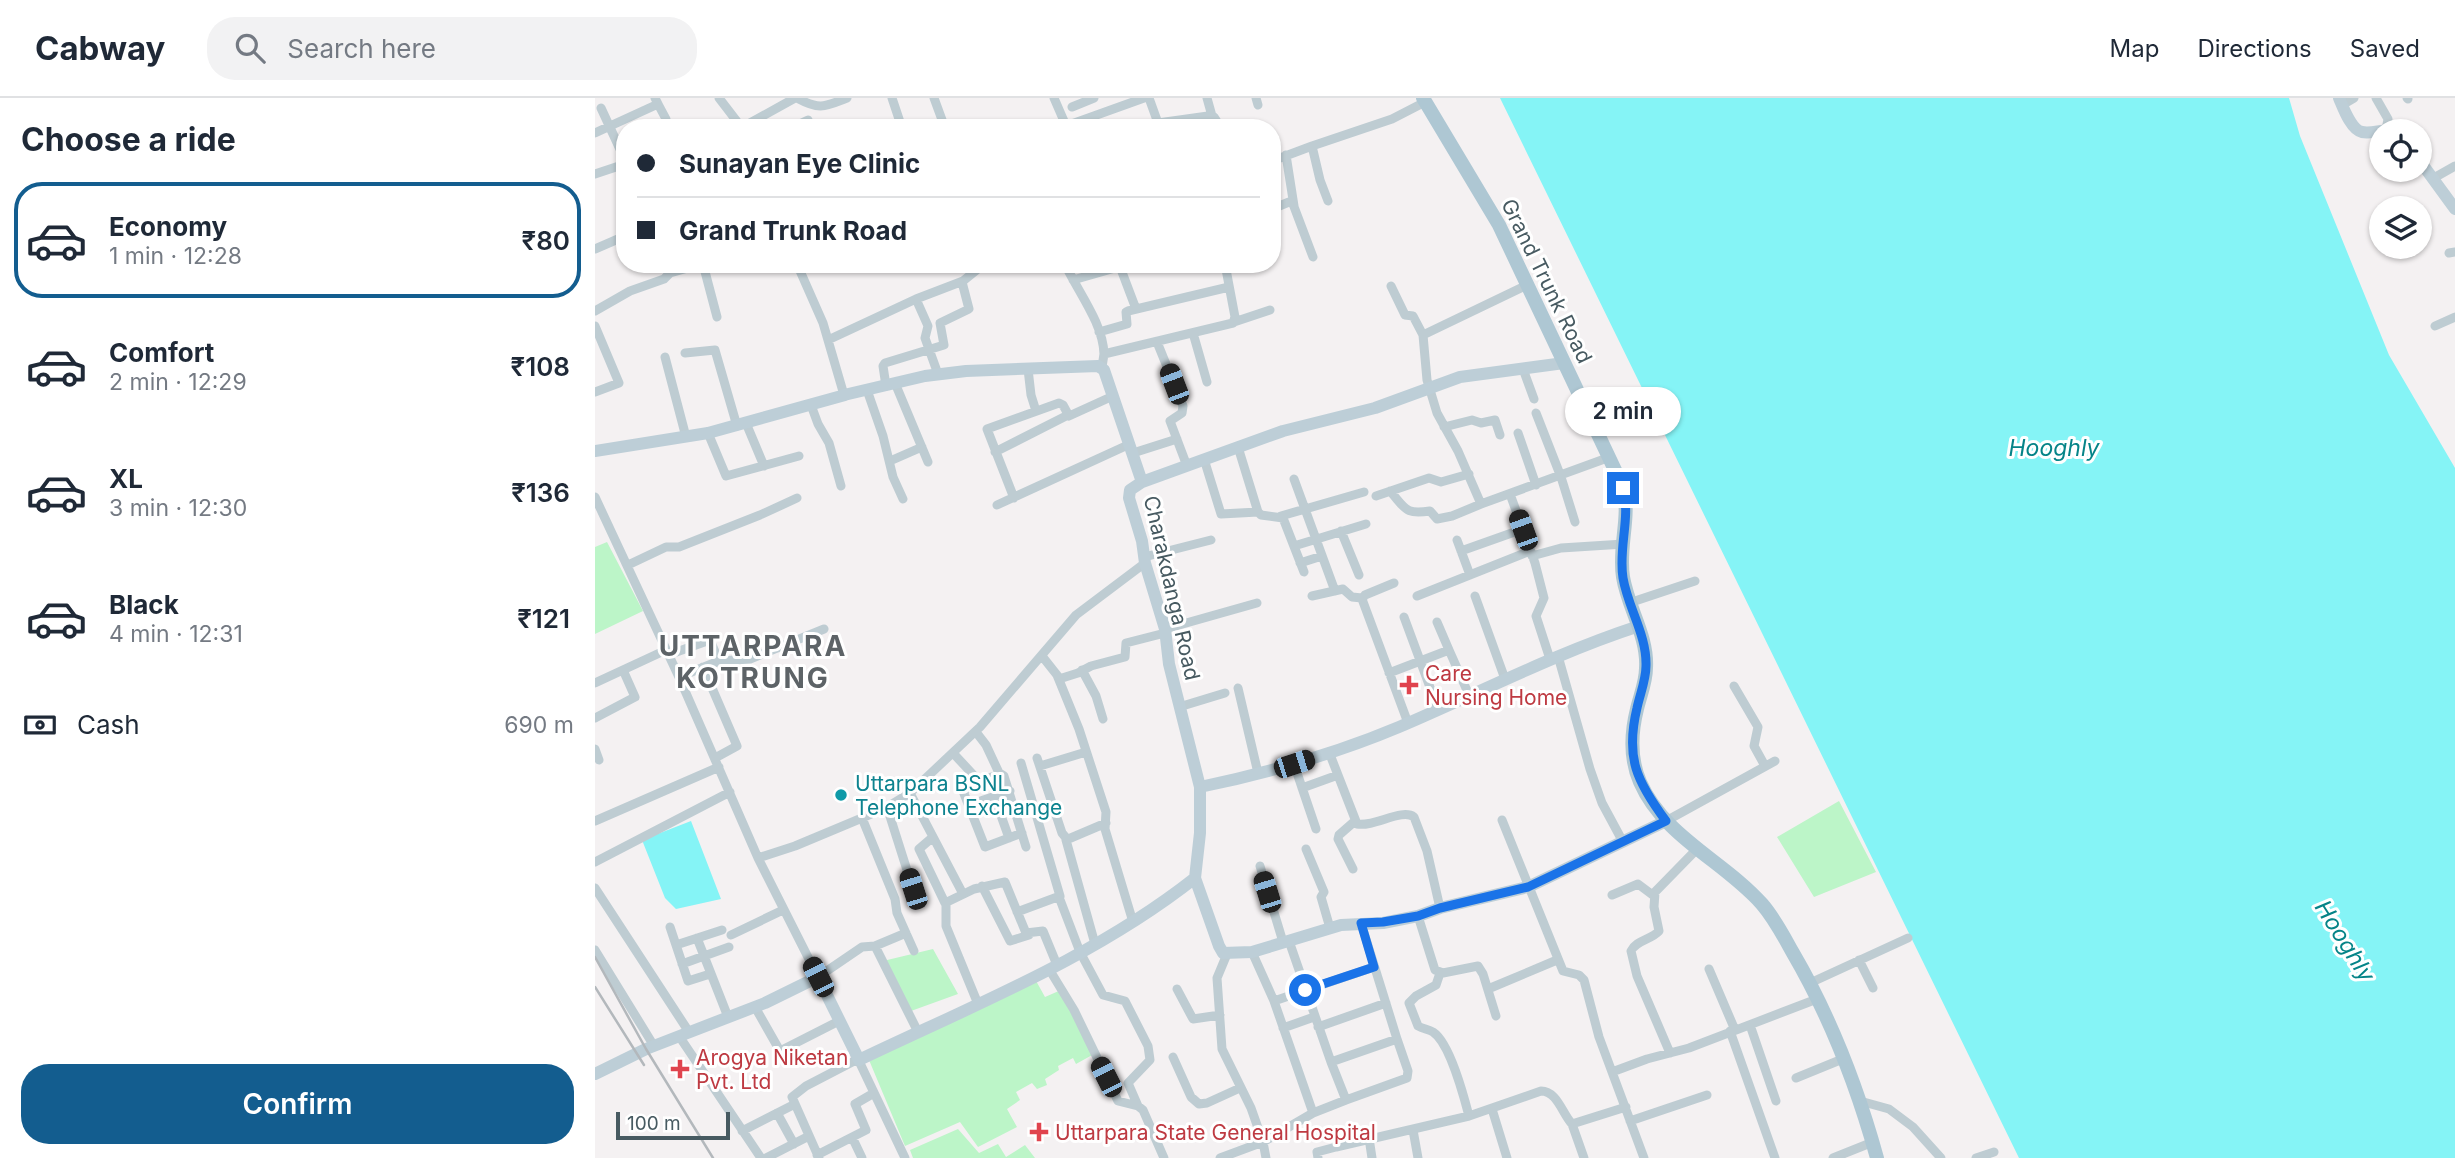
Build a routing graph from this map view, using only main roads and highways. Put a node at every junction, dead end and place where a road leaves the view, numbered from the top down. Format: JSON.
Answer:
{"nodes":[{"id":1,"x":1424,"y":100,"type":"edge"},
{"id":2,"x":1877,"y":1158,"type":"edge"}],
"edges":[{"from":1,"to":2,"type":"main road","name":"Grand Trunk Road"}]}
